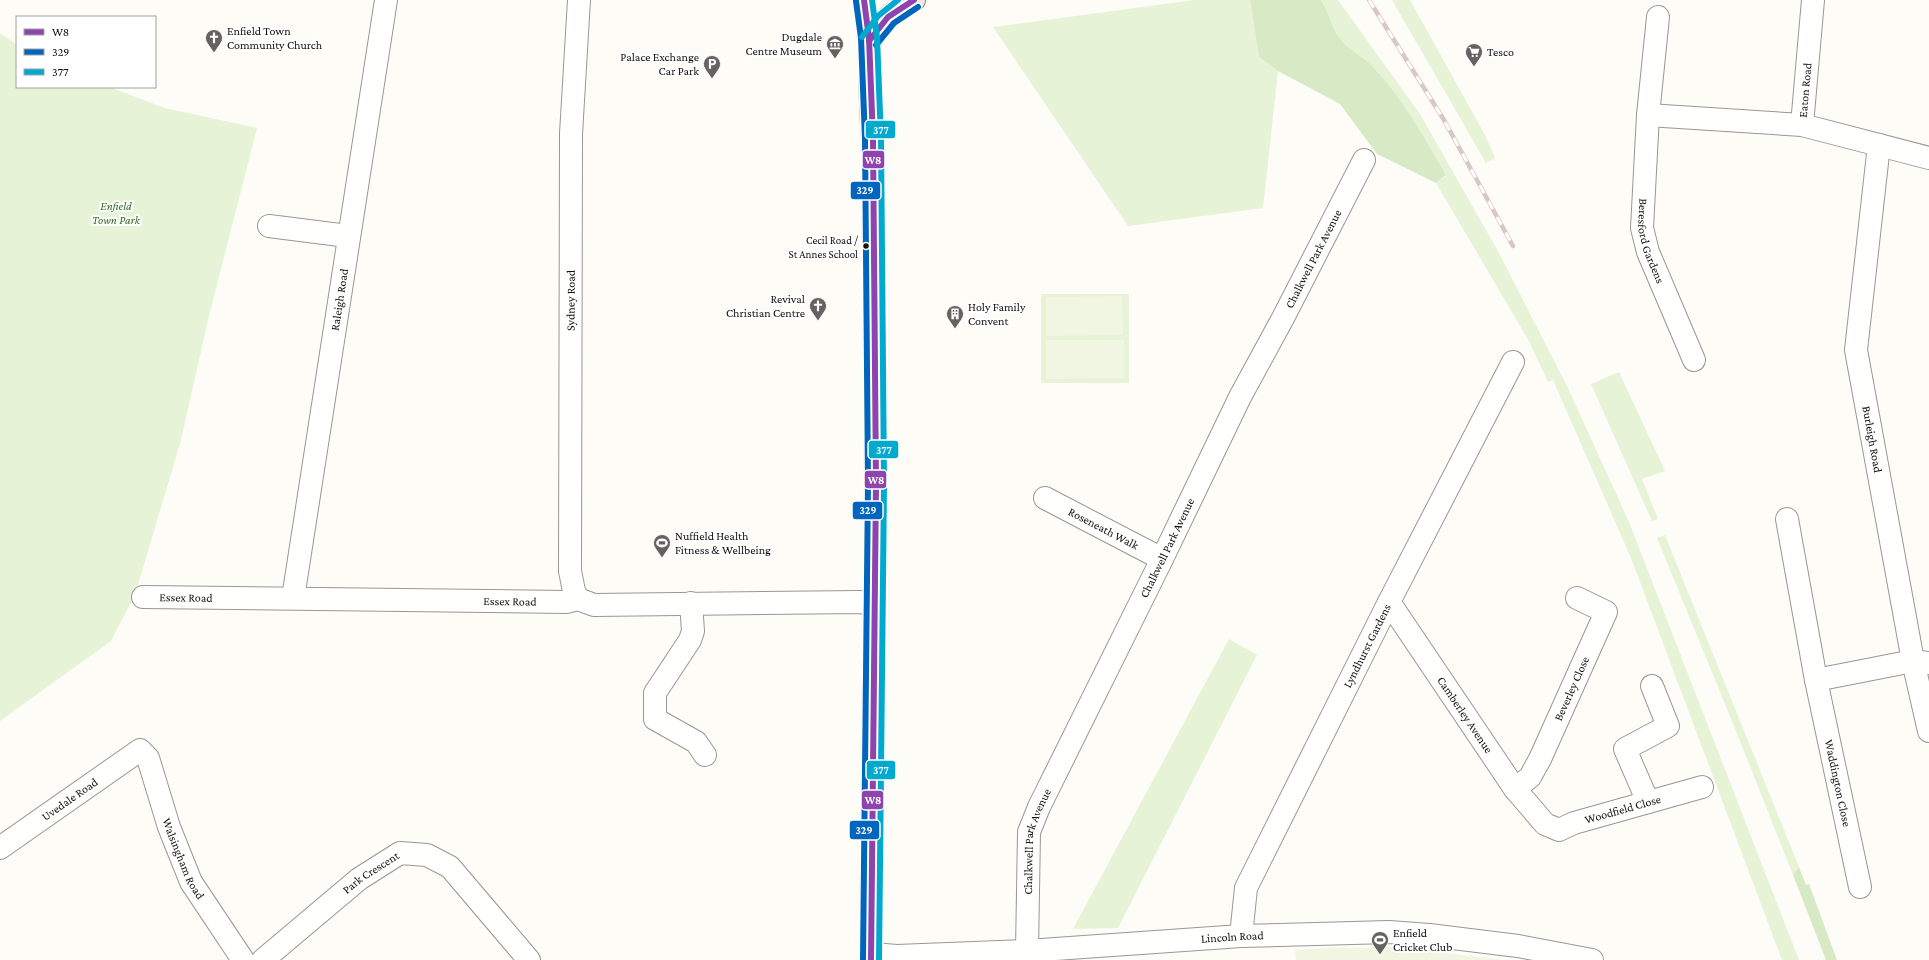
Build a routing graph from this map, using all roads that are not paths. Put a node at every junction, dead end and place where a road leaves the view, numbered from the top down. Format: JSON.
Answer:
{"nodes":[{"id":1,"x":386,"y":0,"type":"edge"},
{"id":2,"x":579,"y":0,"type":"edge"},
{"id":3,"x":864,"y":0,"type":"edge"},
{"id":4,"x":914,"y":0,"type":"edge"},
{"id":5,"x":1813,"y":0,"type":"edge"},
{"id":6,"x":1658,"y":17,"type":"dead end"},
{"id":7,"x":869,"y":41,"type":"junction"},
{"id":8,"x":1648,"y":115,"type":"junction"},
{"id":9,"x":1802,"y":125,"type":"junction"},
{"id":10,"x":1879,"y":145,"type":"junction"},
{"id":11,"x":1929,"y":158,"type":"edge"},
{"id":12,"x":1364,"y":160,"type":"dead end"},
{"id":13,"x":269,"y":226,"type":"dead end"},
{"id":14,"x":348,"y":236,"type":"junction"},
{"id":15,"x":1694,"y":360,"type":"dead end"},
{"id":16,"x":1513,"y":362,"type":"dead end"},
{"id":17,"x":1045,"y":498,"type":"dead end"},
{"id":18,"x":1787,"y":519,"type":"dead end"},
{"id":19,"x":1162,"y":559,"type":"junction"},
{"id":20,"x":143,"y":597,"type":"dead end"},
{"id":21,"x":292,"y":598,"type":"junction"},
{"id":22,"x":1577,"y":598,"type":"dead end"},
{"id":23,"x":578,"y":599,"type":"junction"},
{"id":24,"x":1389,"y":602,"type":"junction"},
{"id":25,"x":691,"y":603,"type":"junction"},
{"id":26,"x":874,"y":605,"type":"junction"},
{"id":27,"x":1921,"y":662,"type":"edge"},
{"id":28,"x":1816,"y":680,"type":"junction"},
{"id":29,"x":1652,"y":686,"type":"dead end"},
{"id":30,"x":1929,"y":731,"type":"edge"},
{"id":31,"x":140,"y":750,"type":"joint"},
{"id":32,"x":705,"y":755,"type":"dead end"},
{"id":33,"x":1702,"y":787,"type":"dead end"},
{"id":34,"x":1515,"y":789,"type":"junction"},
{"id":35,"x":1648,"y":802,"type":"junction"},
{"id":36,"x":1544,"y":824,"type":"joint"},
{"id":37,"x":0,"y":848,"type":"edge"},
{"id":38,"x":1860,"y":887,"type":"dead end"},
{"id":39,"x":1241,"y":936,"type":"junction"},
{"id":40,"x":1027,"y":951,"type":"junction"},
{"id":41,"x":872,"y":957,"type":"edge"},
{"id":42,"x":243,"y":960,"type":"edge"},
{"id":43,"x":263,"y":960,"type":"edge"},
{"id":44,"x":529,"y":960,"type":"edge"},
{"id":45,"x":1592,"y":960,"type":"edge"}],
"edges":[{"from":1,"to":14,"type":"street","name":"Raleigh Road"},
{"from":2,"to":23,"type":"street","name":"Sydney Road"},
{"from":3,"to":7,"type":"main road"},
{"from":4,"to":7,"type":"main road"},
{"from":5,"to":9,"type":"street","name":"Eaton Road"},
{"from":6,"to":8,"type":"street","name":"Beresford Gardens"},
{"from":7,"to":26,"type":"main road"},
{"from":8,"to":9,"type":"street"},
{"from":8,"to":15,"type":"street","name":"Beresford Gardens"},
{"from":9,"to":10,"type":"street","name":"Eaton Road"},
{"from":10,"to":11,"type":"street","name":"Eaton Road"},
{"from":10,"to":27,"type":"street","name":"Burleigh Road"},
{"from":12,"to":19,"type":"street","name":"Chalkwell Park Avenue"},
{"from":13,"to":14,"type":"street"},
{"from":14,"to":21,"type":"street","name":"Raleigh Road"},
{"from":16,"to":24,"type":"street","name":"Lyndhurst Gardens"},
{"from":17,"to":19,"type":"street","name":"Roseneath Walk"},
{"from":18,"to":28,"type":"street","name":"Waddington Close"},
{"from":19,"to":40,"type":"street","name":"Chalkwell Park Avenue"},
{"from":20,"to":21,"type":"street","name":"Essex Road"},
{"from":21,"to":23,"type":"street","name":"Essex Road"},
{"from":22,"to":34,"type":"street","name":"Beverley Close"},
{"from":23,"to":25,"type":"street","name":"Essex Road"},
{"from":24,"to":34,"type":"street","name":"Camberley Avenue"},
{"from":24,"to":39,"type":"street","name":"Lyndhurst Gardens"},
{"from":25,"to":26,"type":"street","name":"Essex Road"},
{"from":25,"to":32,"type":"street"},
{"from":26,"to":41,"type":"main road"},
{"from":27,"to":28,"type":"street"},
{"from":27,"to":30,"type":"street","name":"Burleigh Road"},
{"from":28,"to":38,"type":"street","name":"Waddington Close"},
{"from":29,"to":35,"type":"street"},
{"from":31,"to":37,"type":"street","name":"Uvedale Road"},
{"from":31,"to":42,"type":"street","name":"Walsingham Road"},
{"from":33,"to":35,"type":"street","name":"Woodfield Close"},
{"from":34,"to":36,"type":"street","name":"Camberley Avenue"},
{"from":35,"to":36,"type":"street","name":"Woodfield Close"},
{"from":39,"to":40,"type":"street","name":"Lincoln Road"},
{"from":39,"to":45,"type":"street","name":"Lincoln Road"},
{"from":40,"to":41,"type":"street","name":"Lincoln Road"},
{"from":43,"to":44,"type":"street","name":"Park Crescent"}]}
